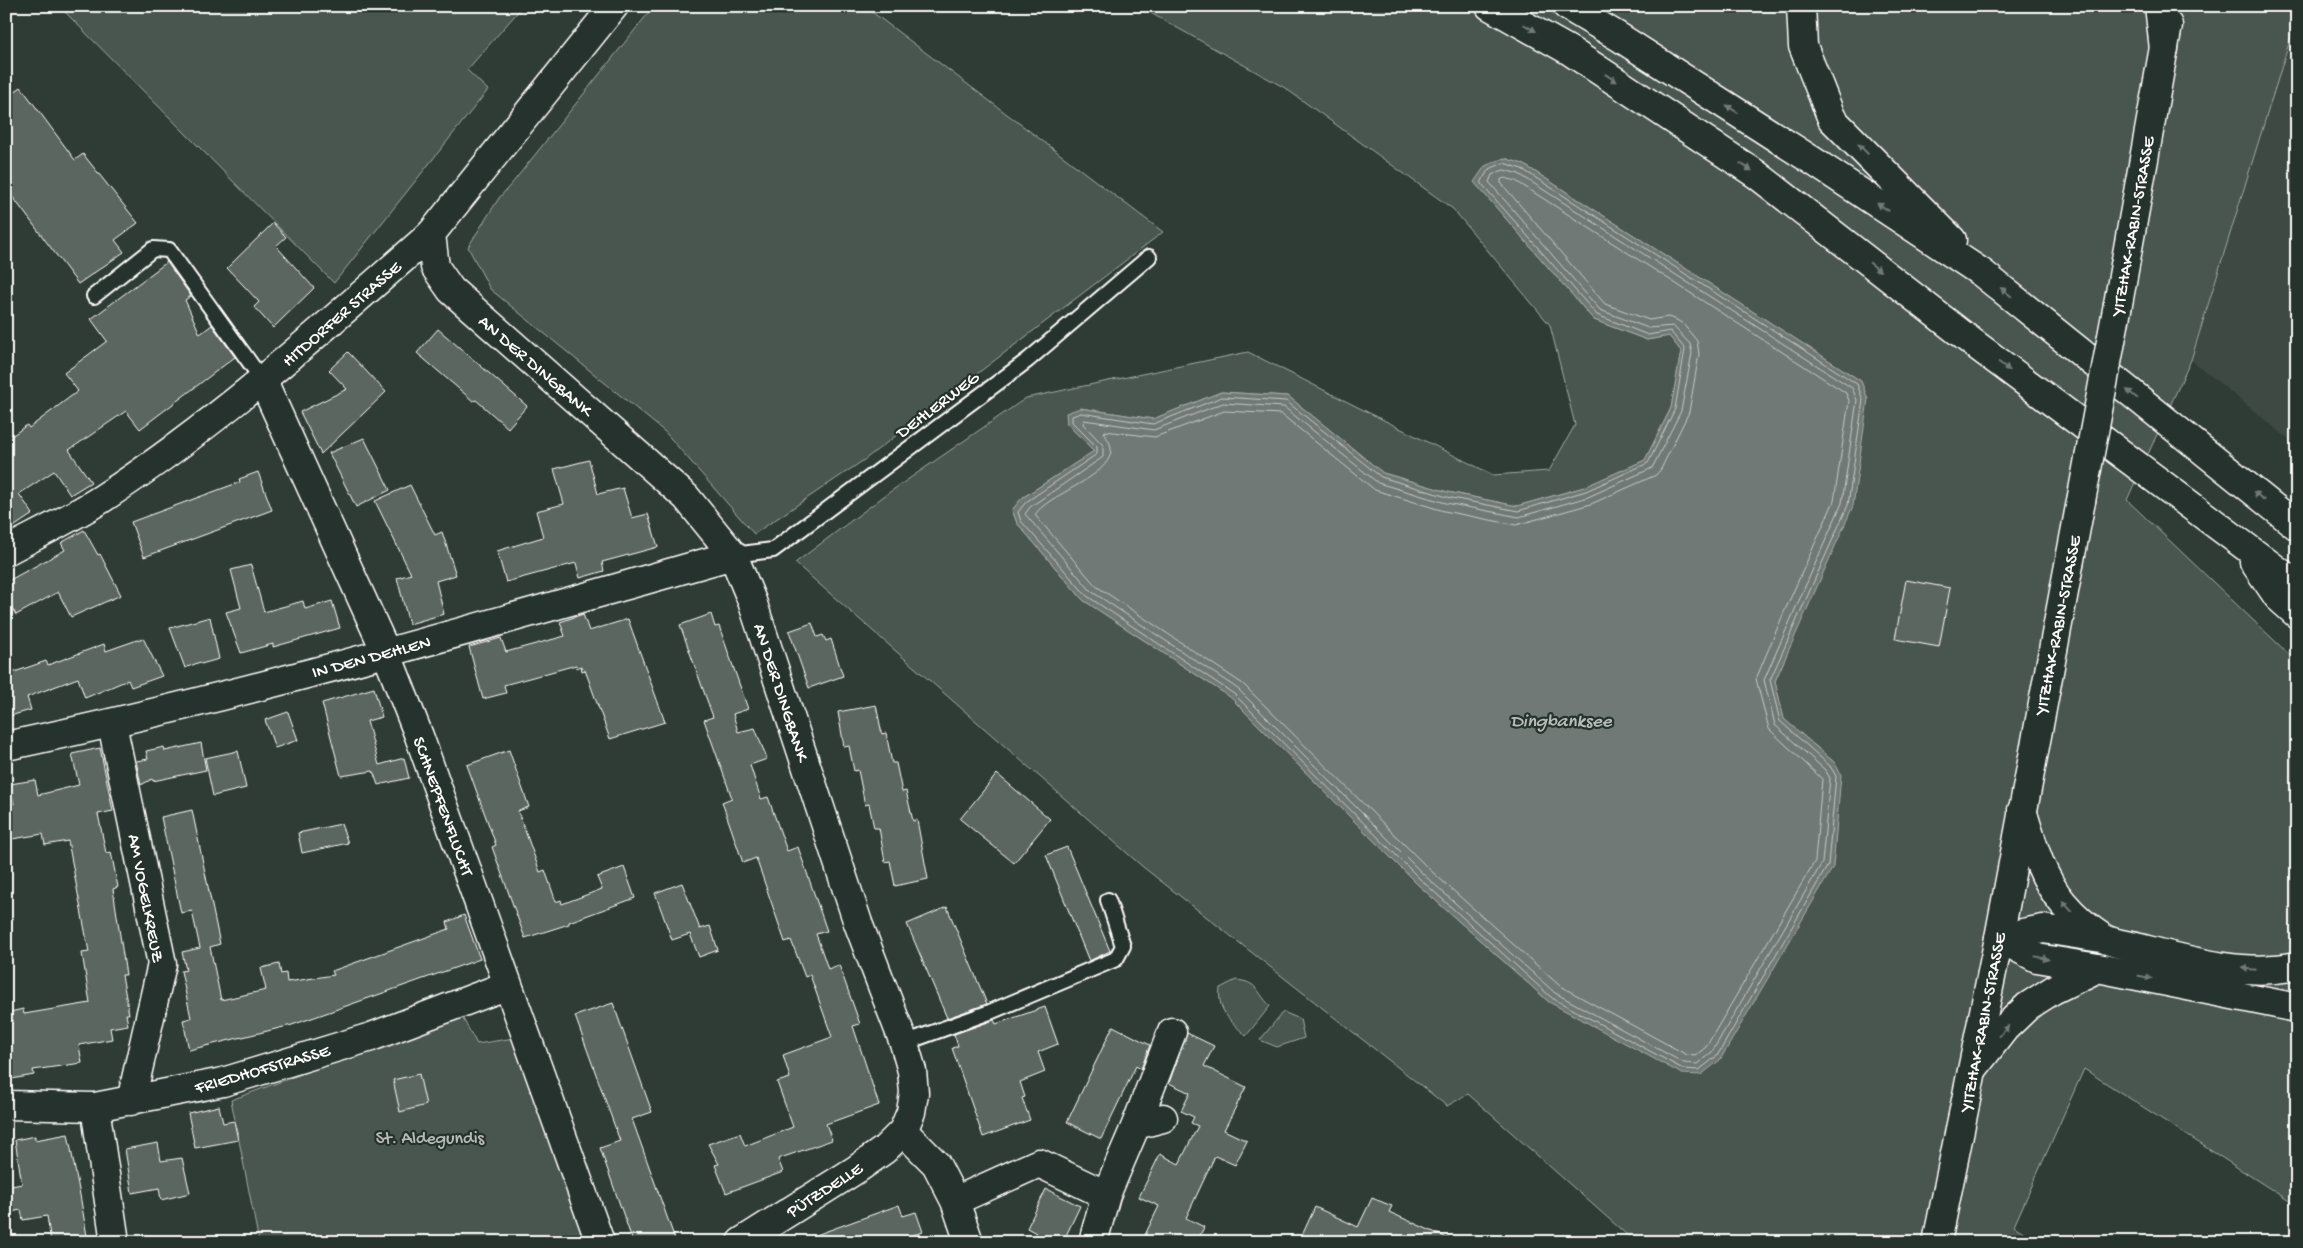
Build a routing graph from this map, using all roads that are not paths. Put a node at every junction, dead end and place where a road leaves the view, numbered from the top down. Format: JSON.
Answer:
{"nodes":[{"id":1,"x":614,"y":6,"type":"edge"},
{"id":2,"x":1490,"y":6,"type":"edge"},
{"id":3,"x":1566,"y":6,"type":"edge"},
{"id":4,"x":1801,"y":6,"type":"edge"},
{"id":5,"x":2160,"y":6,"type":"edge"},
{"id":6,"x":2171,"y":6,"type":"edge"},
{"id":7,"x":2164,"y":49,"type":"junction"},
{"id":8,"x":431,"y":234,"type":"junction"},
{"id":9,"x":1149,"y":257,"type":"dead end"},
{"id":10,"x":1982,"y":273,"type":"junction"},
{"id":11,"x":94,"y":296,"type":"dead end"},
{"id":12,"x":262,"y":381,"type":"junction"},
{"id":13,"x":2297,"y":526,"type":"edge"},
{"id":14,"x":2244,"y":546,"type":"junction"},
{"id":15,"x":6,"y":551,"type":"edge"},
{"id":16,"x":733,"y":555,"type":"junction"},
{"id":17,"x":2297,"y":585,"type":"edge"},
{"id":18,"x":2297,"y":614,"type":"edge"},
{"id":19,"x":386,"y":652,"type":"junction"},
{"id":20,"x":112,"y":724,"type":"junction"},
{"id":21,"x":6,"y":746,"type":"edge"},
{"id":22,"x":2022,"y":810,"type":"junction"},
{"id":23,"x":1108,"y":900,"type":"dead end"},
{"id":24,"x":1999,"y":938,"type":"junction"},
{"id":25,"x":2105,"y":939,"type":"junction"},
{"id":26,"x":2297,"y":966,"type":"edge"},
{"id":27,"x":2098,"y":968,"type":"junction"},
{"id":28,"x":508,"y":985,"type":"junction"},
{"id":29,"x":2297,"y":1008,"type":"edge"},
{"id":30,"x":1172,"y":1032,"type":"dead end"},
{"id":31,"x":904,"y":1043,"type":"junction"},
{"id":32,"x":1973,"y":1069,"type":"junction"},
{"id":33,"x":131,"y":1101,"type":"junction"},
{"id":34,"x":6,"y":1105,"type":"edge"},
{"id":35,"x":95,"y":1107,"type":"junction"},
{"id":36,"x":1163,"y":1118,"type":"dead end"},
{"id":37,"x":1136,"y":1125,"type":"junction"},
{"id":38,"x":903,"y":1131,"type":"junction"},
{"id":39,"x":1106,"y":1195,"type":"junction"},
{"id":40,"x":955,"y":1201,"type":"junction"},
{"id":41,"x":115,"y":1242,"type":"edge"},
{"id":42,"x":600,"y":1242,"type":"edge"},
{"id":43,"x":741,"y":1242,"type":"edge"},
{"id":44,"x":969,"y":1242,"type":"edge"},
{"id":45,"x":1093,"y":1242,"type":"edge"},
{"id":46,"x":1937,"y":1242,"type":"edge"}],
"edges":[{"from":1,"to":8,"type":"main road","name":"HITDORFER STRASSE"},
{"from":2,"to":14,"type":"main road","one_way":true},
{"from":10,"to":3,"type":"main road","one_way":true},
{"from":10,"to":4,"type":"main road","one_way":true},
{"from":5,"to":7,"type":"main road"},
{"from":6,"to":7,"type":"main road","name":"YITZHAK-RABIN-STRASSE"},
{"from":7,"to":22,"type":"main road","name":"YITZHAK-RABIN-STRASSE","bridge":true},
{"from":8,"to":12,"type":"main road","name":"HITDORFER STRASSE"},
{"from":8,"to":16,"type":"main road","name":"AN DER DINGBANK"},
{"from":9,"to":16,"type":"lane","name":"DEHLERWEG"},
{"from":13,"to":10,"type":"main road","one_way":true},
{"from":11,"to":12,"type":"lane"},
{"from":12,"to":15,"type":"main road","name":"HITDORFER STRASSE"},
{"from":12,"to":19,"type":"main road","name":"SCHNEPFENFLUCHT"},
{"from":14,"to":17,"type":"main road"},
{"from":14,"to":18,"type":"main road"},
{"from":16,"to":19,"type":"main road","name":"IN DEN DEHLEN"},
{"from":16,"to":31,"type":"main road","name":"AN DER DINGBANK"},
{"from":19,"to":20,"type":"main road","name":"IN DEN DEHLEN"},
{"from":19,"to":28,"type":"main road","name":"SCHNEPFENFLUCHT"},
{"from":20,"to":21,"type":"main road","name":"IN DEN DEHLEN"},
{"from":20,"to":33,"type":"main road","name":"AM VOGELKREUZ"},
{"from":22,"to":24,"type":"main road","name":"YITZHAK-RABIN-STRASSE"},
{"from":25,"to":22,"type":"main road","one_way":true},
{"from":23,"to":31,"type":"lane"},
{"from":24,"to":25,"type":"main road"},
{"from":24,"to":27,"type":"main road","one_way":true},
{"from":24,"to":32,"type":"main road","name":"YITZHAK-RABIN-STRASSE"},
{"from":26,"to":25,"type":"main road","one_way":true},
{"from":27,"to":29,"type":"main road","one_way":true},
{"from":32,"to":27,"type":"main road","one_way":true},
{"from":28,"to":33,"type":"main road","name":"FRIEDHOFSTRASSE"},
{"from":28,"to":42,"type":"main road","name":"SCHNEPFENFLUCHT"},
{"from":30,"to":37,"type":"main road"},
{"from":31,"to":38,"type":"main road","name":"AN DER DINGBANK"},
{"from":32,"to":46,"type":"main road","name":"YITZHAK-RABIN-STRASSE"},
{"from":33,"to":35,"type":"main road","name":"FRIEDHOFSTRASSE"},
{"from":34,"to":35,"type":"main road","name":"FRIEDHOFSTRASSE"},
{"from":35,"to":41,"type":"main road"},
{"from":36,"to":37,"type":"main road"},
{"from":37,"to":39,"type":"main road"},
{"from":38,"to":40,"type":"main road"},
{"from":38,"to":43,"type":"main road","name":"PÜTZDELLE"},
{"from":39,"to":40,"type":"main road"},
{"from":39,"to":45,"type":"main road"},
{"from":40,"to":44,"type":"main road"}]}
